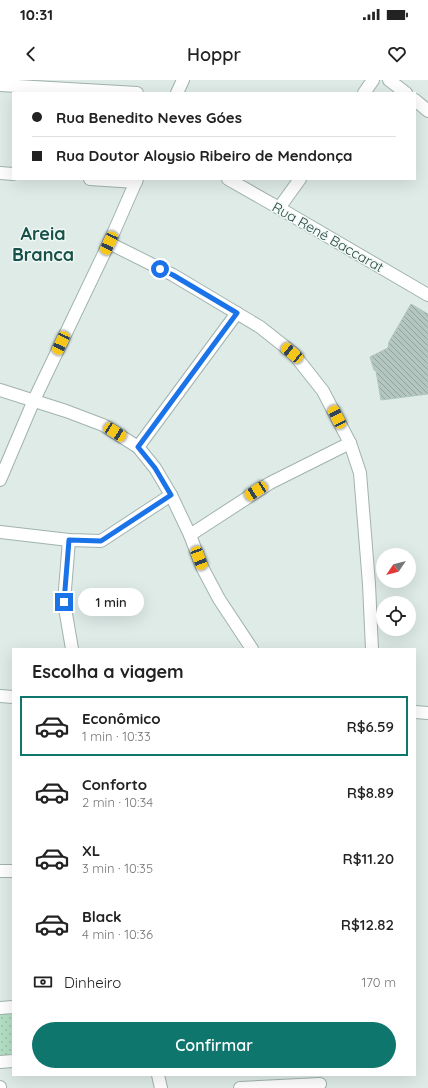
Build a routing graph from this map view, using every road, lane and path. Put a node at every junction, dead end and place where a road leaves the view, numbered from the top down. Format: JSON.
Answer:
{"nodes":[{"id":1,"x":183,"y":80,"type":"edge"},
{"id":2,"x":373,"y":80,"type":"edge"},
{"id":3,"x":389,"y":80,"type":"edge"},
{"id":4,"x":0,"y":85,"type":"edge"},
{"id":5,"x":120,"y":92,"type":"edge"},
{"id":6,"x":177,"y":92,"type":"edge"},
{"id":7,"x":365,"y":92,"type":"edge"},
{"id":8,"x":405,"y":92,"type":"edge"},
{"id":9,"x":416,"y":101,"type":"edge"},
{"id":10,"x":428,"y":110,"type":"edge"},
{"id":11,"x":0,"y":173,"type":"edge"},
{"id":12,"x":12,"y":174,"type":"edge"},
{"id":13,"x":113,"y":180,"type":"edge"},
{"id":14,"x":230,"y":180,"type":"edge"},
{"id":15,"x":299,"y":180,"type":"edge"},
{"id":16,"x":136,"y":181,"type":"edge"},
{"id":17,"x":279,"y":208,"type":"junction"},
{"id":18,"x":109,"y":243,"type":"junction"},
{"id":19,"x":428,"y":295,"type":"edge"},
{"id":20,"x":237,"y":313,"type":"junction"},
{"id":21,"x":0,"y":390,"type":"edge"},
{"id":22,"x":34,"y":400,"type":"junction"},
{"id":23,"x":350,"y":443,"type":"junction"},
{"id":24,"x":138,"y":447,"type":"junction"},
{"id":25,"x":0,"y":480,"type":"edge"},
{"id":26,"x":171,"y":495,"type":"junction"},
{"id":27,"x":0,"y":532,"type":"edge"},
{"id":28,"x":190,"y":535,"type":"junction"},
{"id":29,"x":69,"y":540,"type":"junction"},
{"id":30,"x":72,"y":648,"type":"edge"},
{"id":31,"x":251,"y":648,"type":"edge"},
{"id":32,"x":372,"y":648,"type":"edge"},
{"id":33,"x":0,"y":696,"type":"edge"},
{"id":34,"x":12,"y":697,"type":"edge"},
{"id":35,"x":416,"y":712,"type":"edge"},
{"id":36,"x":428,"y":713,"type":"edge"},
{"id":37,"x":12,"y":870,"type":"edge"},
{"id":38,"x":0,"y":871,"type":"edge"},
{"id":39,"x":12,"y":1007,"type":"edge"},
{"id":40,"x":0,"y":1008,"type":"edge"},
{"id":41,"x":12,"y":1061,"type":"edge"},
{"id":42,"x":0,"y":1062,"type":"edge"},
{"id":43,"x":158,"y":1076,"type":"edge"},
{"id":44,"x":320,"y":1082,"type":"edge"},
{"id":45,"x":161,"y":1088,"type":"edge"},
{"id":46,"x":240,"y":1088,"type":"edge"}],
"edges":[{"from":1,"to":6,"type":"street"},
{"from":2,"to":7,"type":"street"},
{"from":3,"to":8,"type":"street"},
{"from":4,"to":5,"type":"street"},
{"from":9,"to":10,"type":"street"},
{"from":11,"to":12,"type":"street"},
{"from":13,"to":16,"type":"street"},
{"from":14,"to":17,"type":"street","name":"Rua René Baccarat"},
{"from":15,"to":17,"type":"street"},
{"from":16,"to":18,"type":"street"},
{"from":17,"to":19,"type":"street","name":"Rua René Baccarat"},
{"from":18,"to":20,"type":"street"},
{"from":18,"to":22,"type":"street"},
{"from":20,"to":23,"type":"street"},
{"from":20,"to":24,"type":"street"},
{"from":21,"to":22,"type":"street"},
{"from":22,"to":24,"type":"street"},
{"from":22,"to":25,"type":"street"},
{"from":23,"to":28,"type":"street"},
{"from":23,"to":32,"type":"street"},
{"from":24,"to":26,"type":"street"},
{"from":26,"to":28,"type":"street"},
{"from":26,"to":29,"type":"street"},
{"from":27,"to":29,"type":"street"},
{"from":28,"to":31,"type":"street"},
{"from":29,"to":30,"type":"street"},
{"from":33,"to":34,"type":"street"},
{"from":35,"to":36,"type":"street"},
{"from":37,"to":38,"type":"street"},
{"from":39,"to":40,"type":"street"},
{"from":41,"to":42,"type":"street"},
{"from":43,"to":45,"type":"street"},
{"from":44,"to":46,"type":"street"}]}
